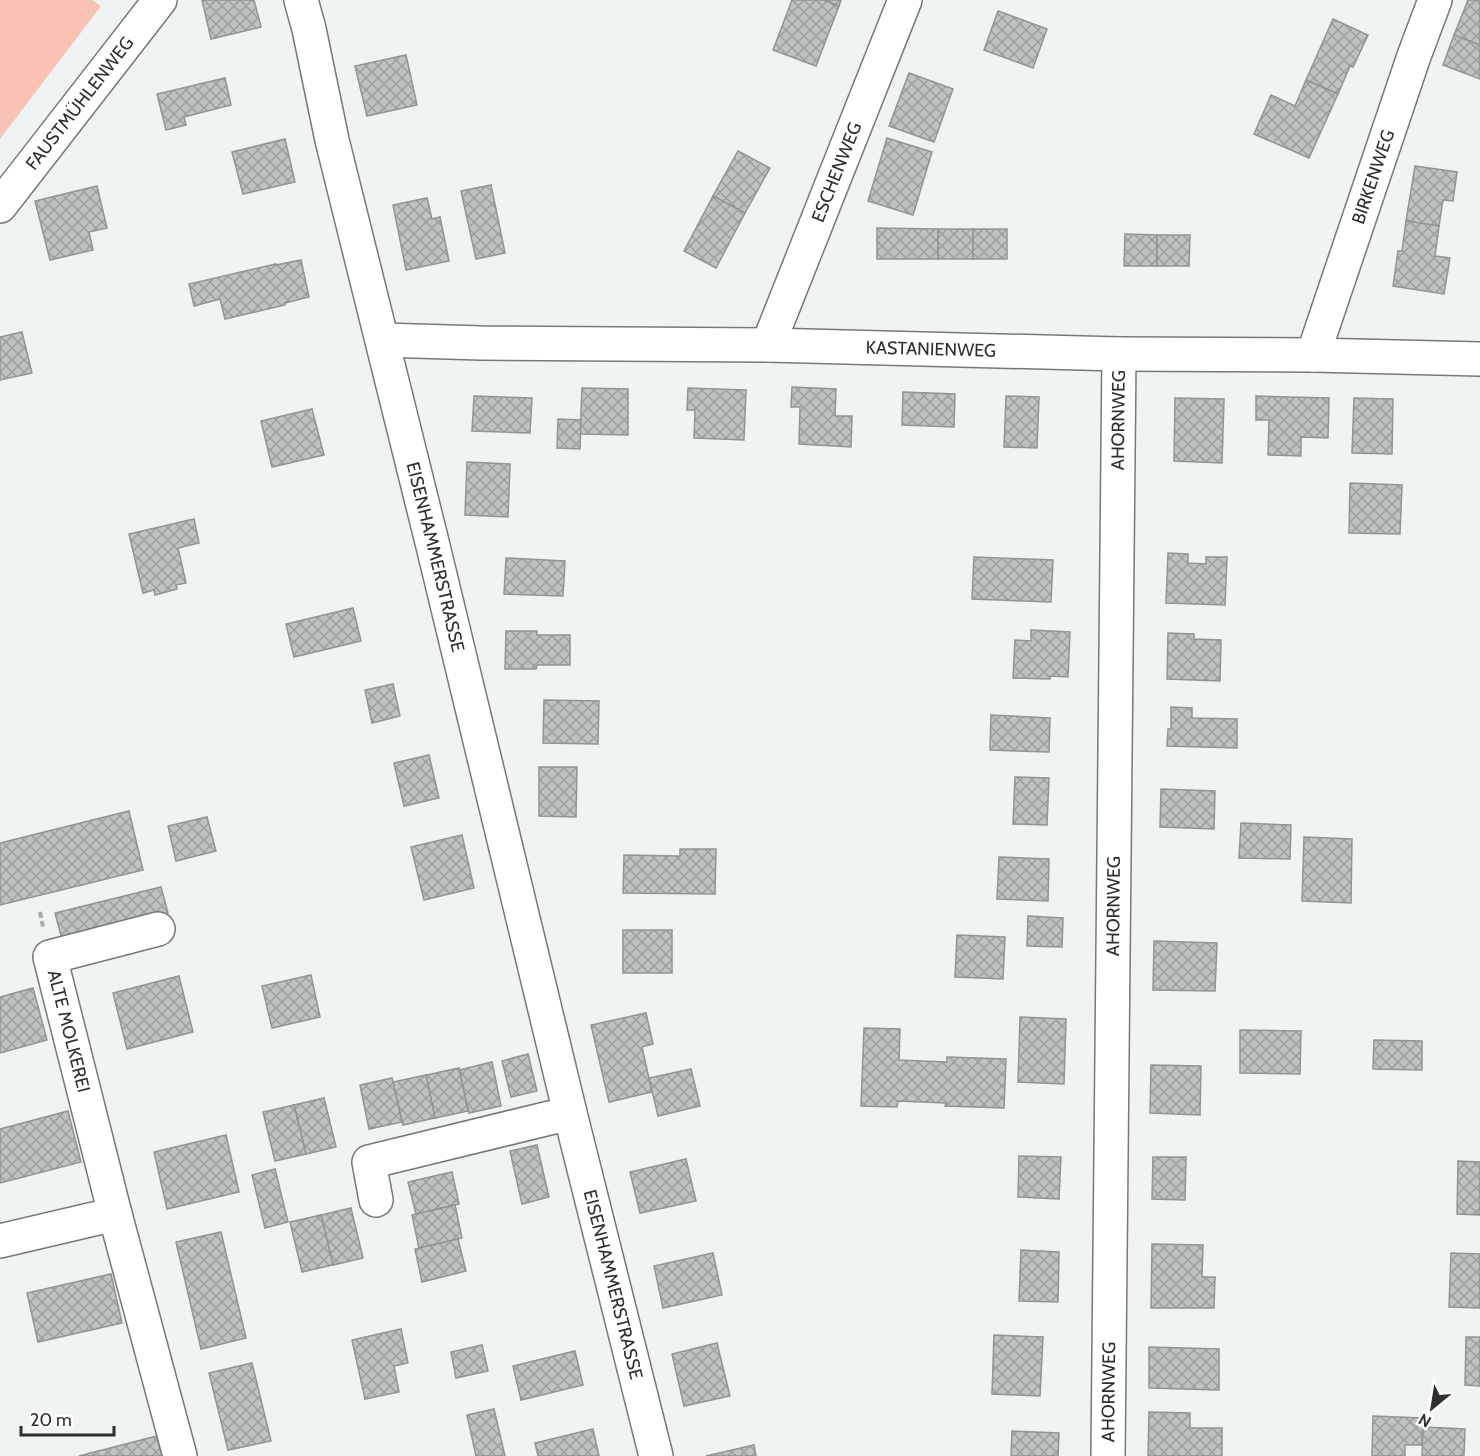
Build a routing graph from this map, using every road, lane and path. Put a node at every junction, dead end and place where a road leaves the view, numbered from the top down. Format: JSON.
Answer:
{"nodes":[{"id":1,"x":301,"y":0,"type":"edge"},
{"id":2,"x":905,"y":0,"type":"edge"},
{"id":3,"x":1435,"y":0,"type":"edge"},
{"id":4,"x":145,"y":5,"type":"edge"},
{"id":5,"x":0,"y":206,"type":"edge"},
{"id":6,"x":382,"y":340,"type":"junction"},
{"id":7,"x":768,"y":345,"type":"junction"},
{"id":8,"x":1119,"y":354,"type":"junction"},
{"id":9,"x":1313,"y":355,"type":"junction"},
{"id":10,"x":1480,"y":359,"type":"edge"},
{"id":11,"x":158,"y":929,"type":"dead end"},
{"id":12,"x":570,"y":1113,"type":"junction"},
{"id":13,"x":376,"y":1200,"type":"dead end"},
{"id":14,"x":115,"y":1214,"type":"junction"},
{"id":15,"x":0,"y":1241,"type":"edge"},
{"id":16,"x":180,"y":1456,"type":"edge"},
{"id":17,"x":656,"y":1456,"type":"edge"},
{"id":18,"x":1108,"y":1456,"type":"edge"}],
"edges":[{"from":1,"to":6,"type":"street","name":"EISENHAMMERSTRASSE"},
{"from":2,"to":7,"type":"street","name":"ESCHENWEG"},
{"from":3,"to":9,"type":"street","name":"BIRKENWEG"},
{"from":4,"to":5,"type":"street","name":"FAUSTMÜHLENWEG"},
{"from":6,"to":7,"type":"street","name":"KASTANIENWEG"},
{"from":6,"to":12,"type":"street","name":"EISENHAMMERSTRASSE"},
{"from":7,"to":8,"type":"street","name":"KASTANIENWEG"},
{"from":8,"to":9,"type":"street","name":"KASTANIENWEG"},
{"from":8,"to":18,"type":"street","name":"AHORNWEG"},
{"from":9,"to":10,"type":"street","name":"KASTANIENWEG"},
{"from":11,"to":14,"type":"street","name":"ALTE MOLKEREI"},
{"from":12,"to":13,"type":"street"},
{"from":12,"to":17,"type":"street","name":"EISENHAMMERSTRASSE"},
{"from":14,"to":15,"type":"street"},
{"from":14,"to":16,"type":"street","name":"ALTE MOLKEREI"}]}
